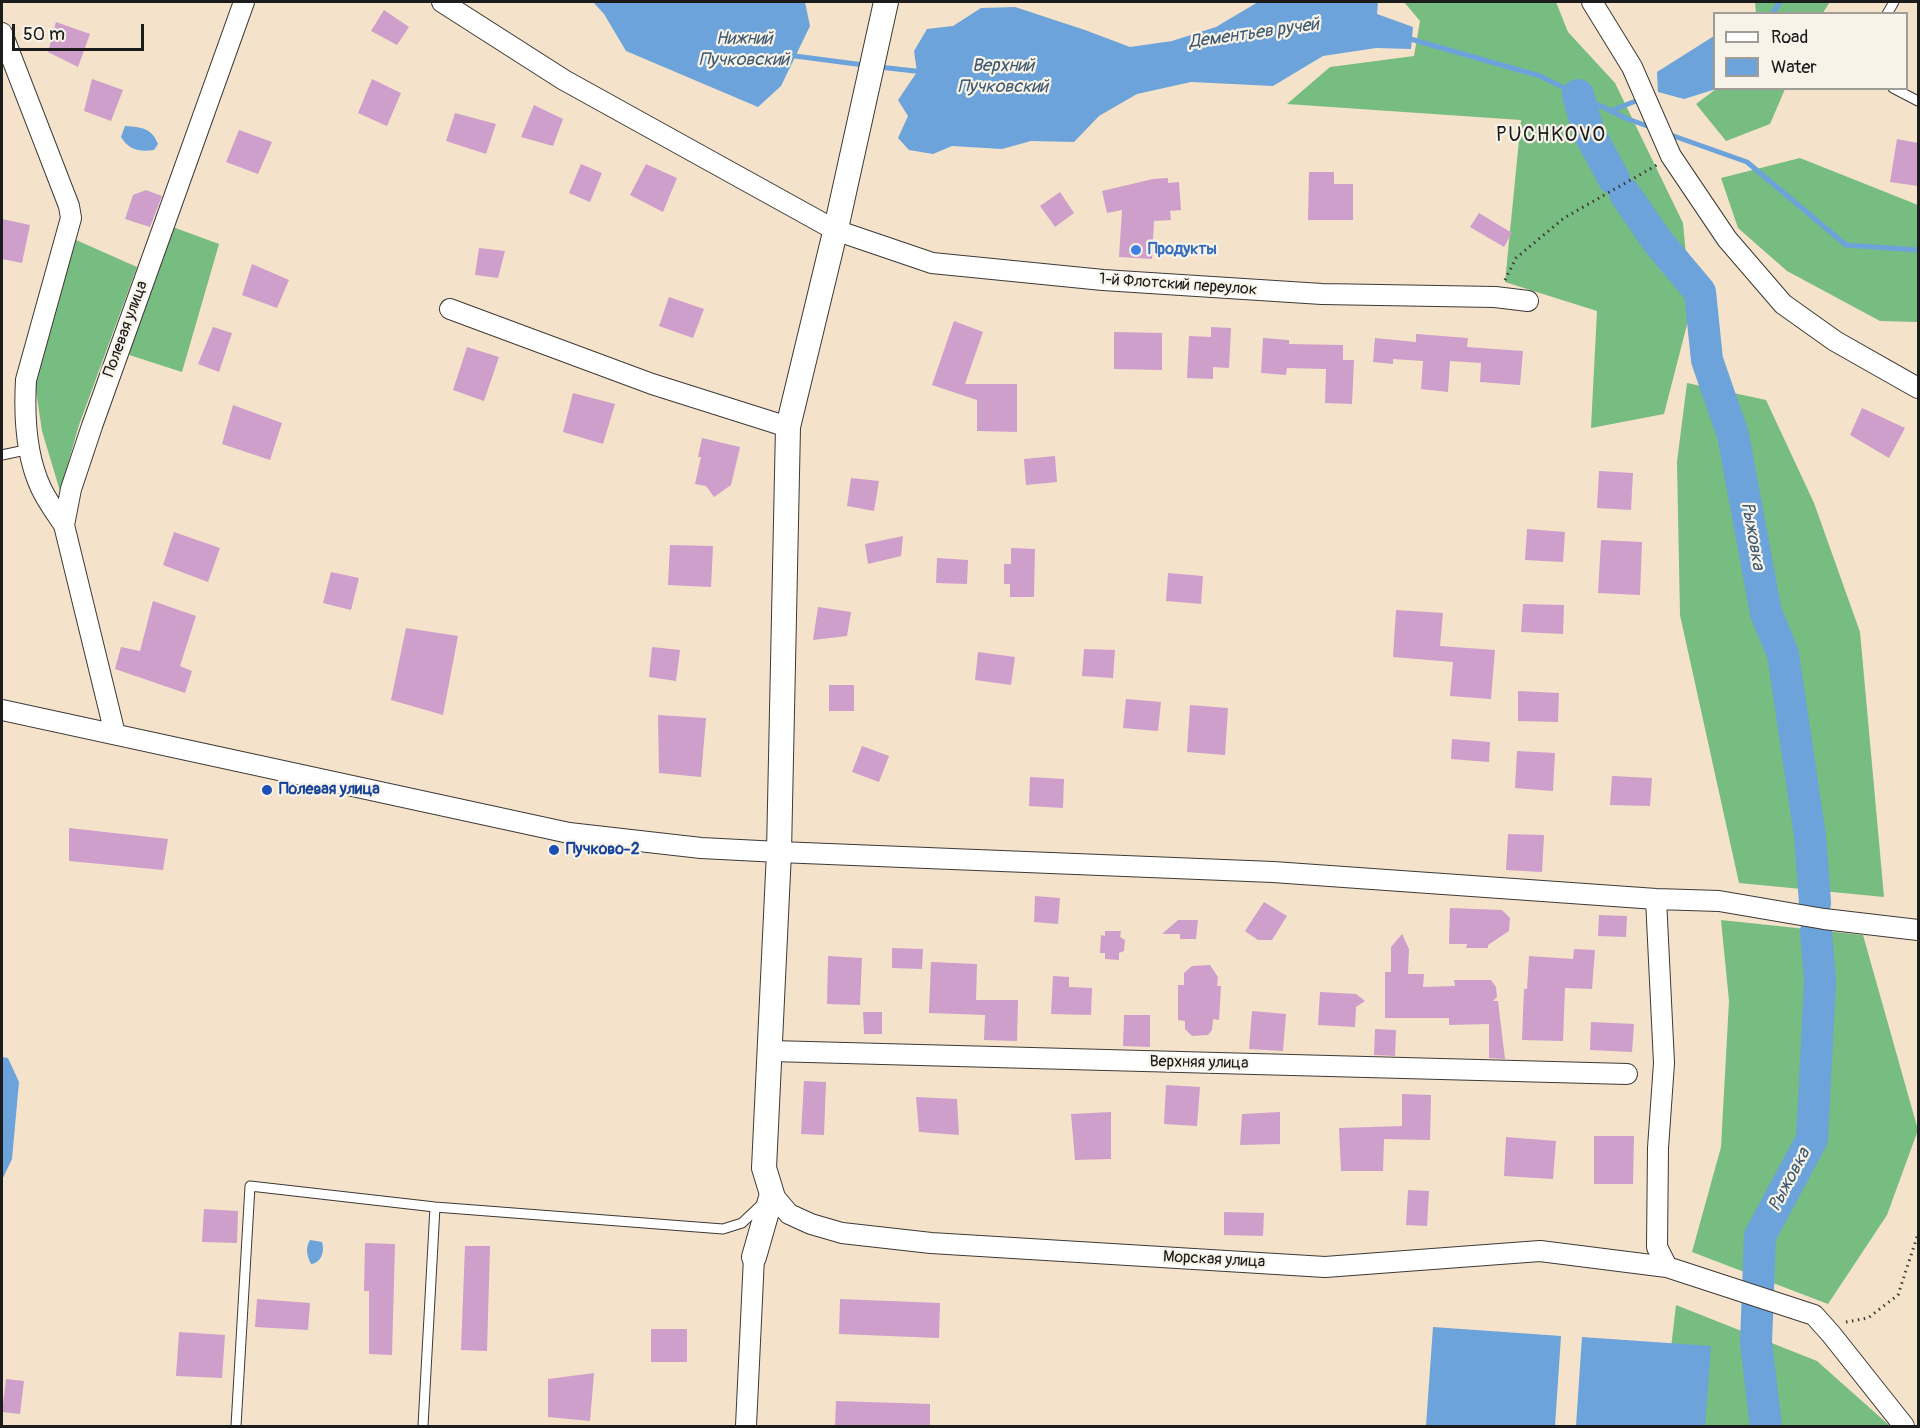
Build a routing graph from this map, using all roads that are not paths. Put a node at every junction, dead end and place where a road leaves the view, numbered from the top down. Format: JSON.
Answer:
{"nodes":[{"id":1,"x":244,"y":2,"type":"edge"},
{"id":2,"x":442,"y":2,"type":"edge"},
{"id":3,"x":886,"y":2,"type":"edge"},
{"id":4,"x":1592,"y":2,"type":"edge"},
{"id":5,"x":2,"y":33,"type":"edge"},
{"id":6,"x":1897,"y":90,"type":"edge"},
{"id":7,"x":1918,"y":101,"type":"edge"},
{"id":8,"x":835,"y":230,"type":"junction"},
{"id":9,"x":1527,"y":301,"type":"dead end"},
{"id":10,"x":450,"y":309,"type":"dead end"},
{"id":11,"x":1918,"y":387,"type":"edge"},
{"id":12,"x":788,"y":427,"type":"junction"},
{"id":13,"x":30,"y":449,"type":"junction"},
{"id":14,"x":2,"y":455,"type":"edge"},
{"id":15,"x":64,"y":525,"type":"junction"},
{"id":16,"x":2,"y":710,"type":"edge"},
{"id":17,"x":115,"y":734,"type":"junction"},
{"id":18,"x":779,"y":852,"type":"junction"},
{"id":19,"x":1656,"y":899,"type":"junction"},
{"id":20,"x":1918,"y":930,"type":"edge"},
{"id":21,"x":771,"y":1051,"type":"junction"},
{"id":22,"x":1627,"y":1074,"type":"dead end"},
{"id":23,"x":772,"y":1194,"type":"junction"},
{"id":24,"x":435,"y":1207,"type":"junction"},
{"id":25,"x":754,"y":1257,"type":"joint"},
{"id":26,"x":1667,"y":1267,"type":"junction"},
{"id":27,"x":236,"y":1426,"type":"edge"},
{"id":28,"x":423,"y":1426,"type":"edge"},
{"id":29,"x":746,"y":1426,"type":"edge"},
{"id":30,"x":1905,"y":1426,"type":"edge"}],
"edges":[{"from":1,"to":15,"type":"street","name":"Полевая улица"},
{"from":2,"to":8,"type":"street","name":"1-й Флотский переулок"},
{"from":3,"to":8,"type":"street"},
{"from":4,"to":11,"type":"street"},
{"from":5,"to":13,"type":"street"},
{"from":6,"to":7,"type":"lane"},
{"from":8,"to":9,"type":"street","name":"1-й Флотский переулок"},
{"from":8,"to":12,"type":"street"},
{"from":10,"to":12,"type":"street"},
{"from":12,"to":18,"type":"street"},
{"from":13,"to":14,"type":"lane"},
{"from":13,"to":15,"type":"street"},
{"from":15,"to":17,"type":"street","name":"Полевая улица"},
{"from":16,"to":17,"type":"street"},
{"from":17,"to":18,"type":"street"},
{"from":18,"to":19,"type":"street"},
{"from":18,"to":21,"type":"street"},
{"from":19,"to":20,"type":"street"},
{"from":19,"to":26,"type":"street"},
{"from":21,"to":22,"type":"street","name":"Верхняя улица"},
{"from":21,"to":23,"type":"street"},
{"from":23,"to":24,"type":"lane"},
{"from":23,"to":25,"type":"street"},
{"from":23,"to":26,"type":"street","name":"Морская улица"},
{"from":24,"to":27,"type":"lane"},
{"from":24,"to":28,"type":"lane"},
{"from":25,"to":29,"type":"street"},
{"from":26,"to":30,"type":"street","name":"Морская улица"}]}
